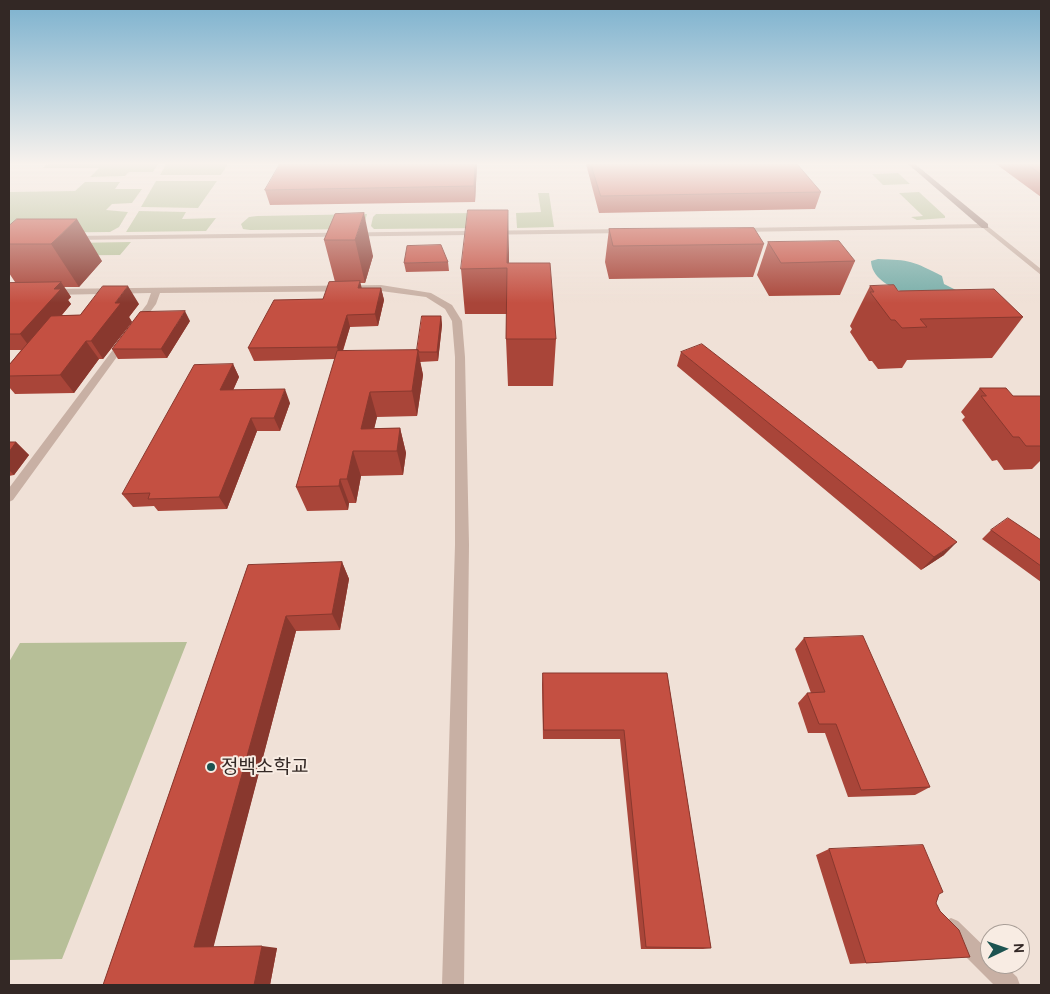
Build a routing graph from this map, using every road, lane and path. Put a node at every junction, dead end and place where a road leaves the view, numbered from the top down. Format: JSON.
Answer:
{"nodes":[{"id":1,"x":966,"y":210,"type":"edge"},
{"id":2,"x":985,"y":226,"type":"junction"},
{"id":3,"x":727,"y":230,"type":"edge"},
{"id":4,"x":639,"y":231,"type":"edge"},
{"id":5,"x":58,"y":238,"type":"edge"},
{"id":6,"x":1041,"y":273,"type":"edge"},
{"id":7,"x":156,"y":291,"type":"junction"},
{"id":8,"x":36,"y":292,"type":"edge"},
{"id":9,"x":9,"y":498,"type":"edge"},
{"id":10,"x":937,"y":913,"type":"edge"},
{"id":11,"x":452,"y":985,"type":"edge"},
{"id":12,"x":1009,"y":985,"type":"edge"}],
"edges":[{"from":1,"to":2,"type":"main road"},
{"from":2,"to":3,"type":"street"},
{"from":2,"to":6,"type":"street"},
{"from":4,"to":5,"type":"street"},
{"from":7,"to":8,"type":"street"},
{"from":7,"to":9,"type":"street"},
{"from":7,"to":11,"type":"street"},
{"from":10,"to":12,"type":"street"}]}
